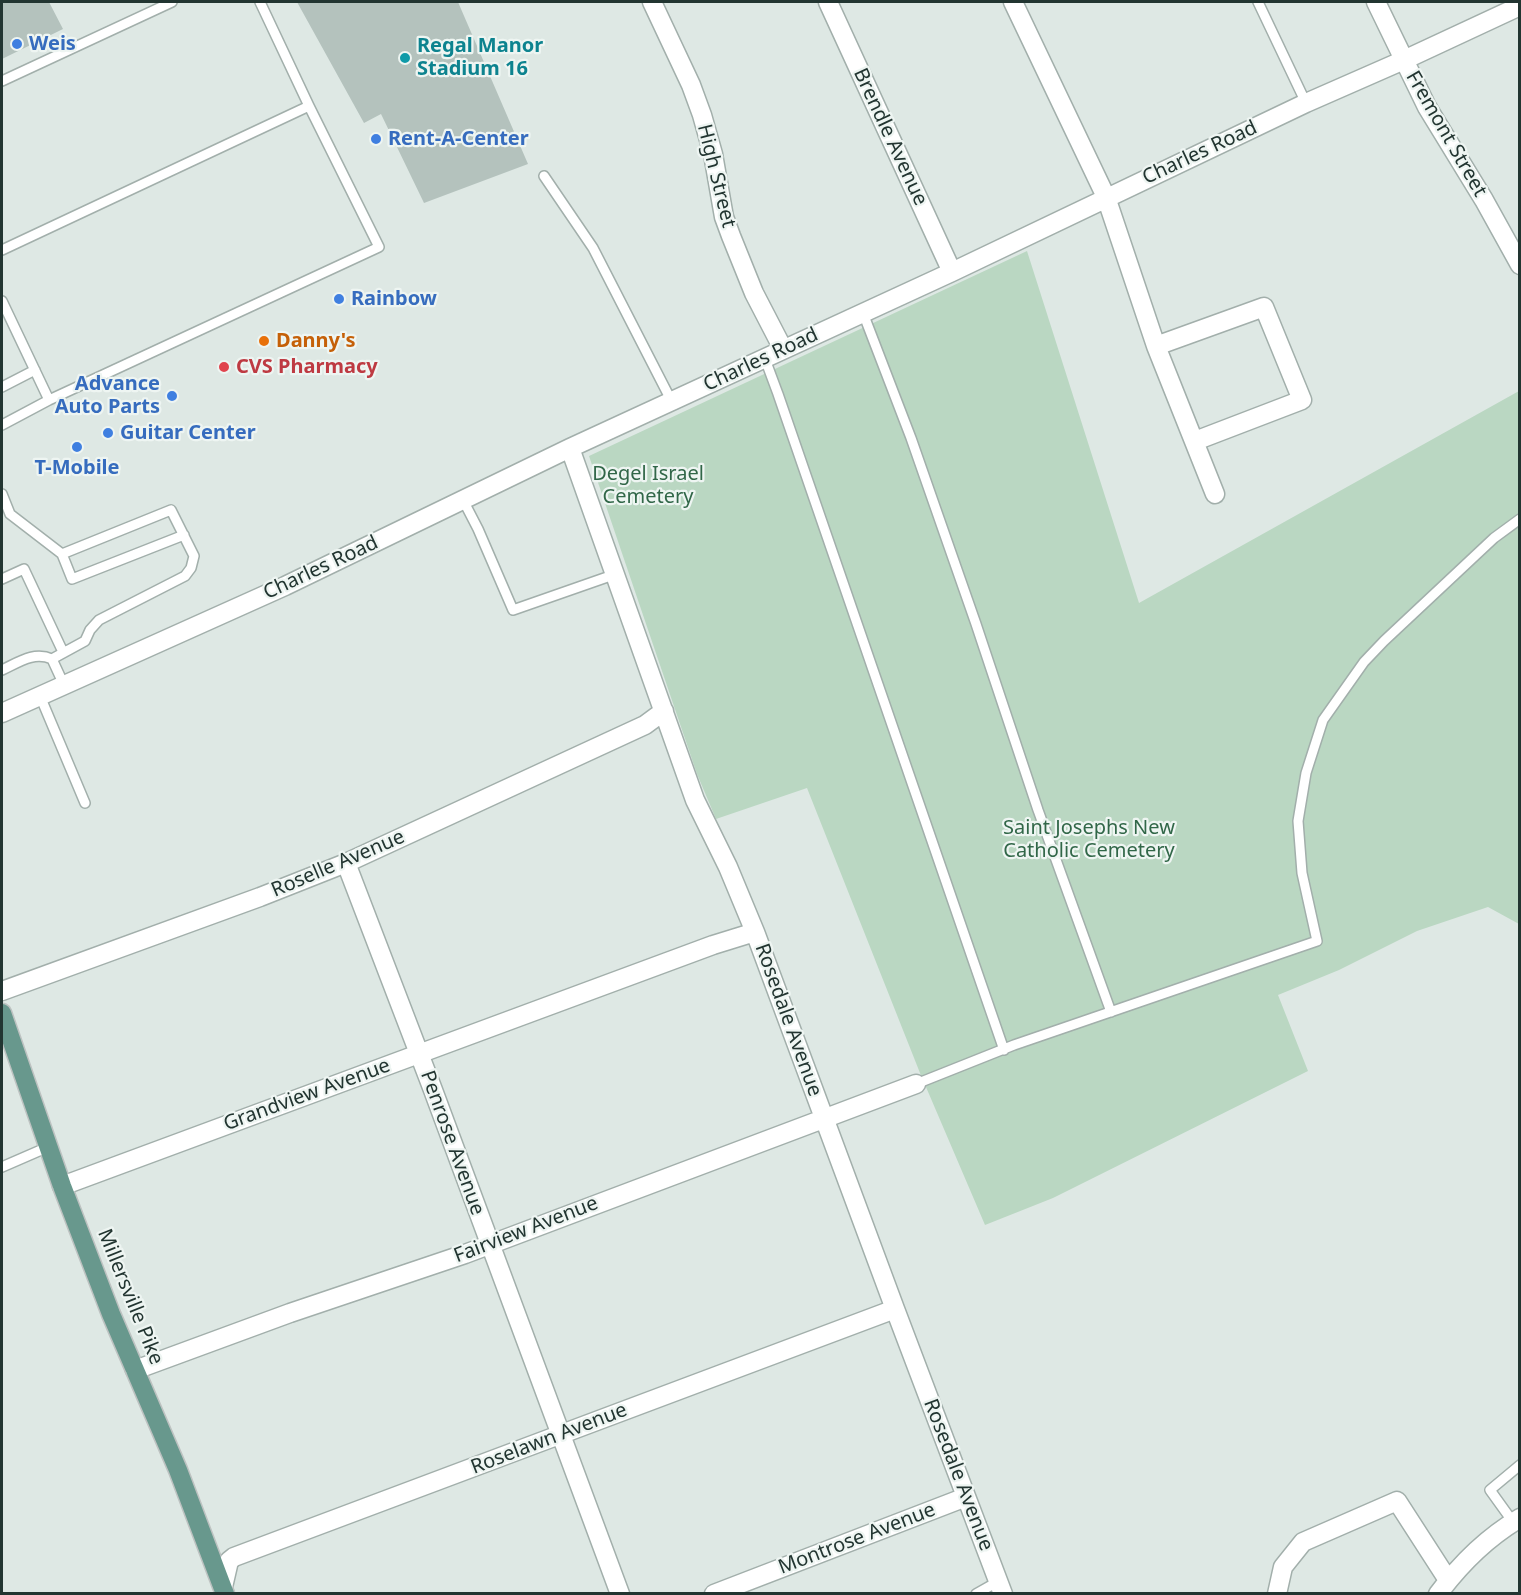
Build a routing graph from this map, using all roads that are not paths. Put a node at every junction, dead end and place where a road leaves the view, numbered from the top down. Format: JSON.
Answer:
{"nodes":[{"id":1,"x":172,"y":2,"type":"edge"},
{"id":2,"x":260,"y":2,"type":"edge"},
{"id":3,"x":652,"y":2,"type":"edge"},
{"id":4,"x":828,"y":2,"type":"edge"},
{"id":5,"x":1013,"y":2,"type":"edge"},
{"id":6,"x":1258,"y":2,"type":"edge"},
{"id":7,"x":1376,"y":2,"type":"edge"},
{"id":8,"x":1520,"y":6,"type":"edge"},
{"id":9,"x":1404,"y":60,"type":"junction"},
{"id":10,"x":2,"y":81,"type":"edge"},
{"id":11,"x":1306,"y":103,"type":"junction"},
{"id":12,"x":309,"y":106,"type":"junction"},
{"id":13,"x":544,"y":176,"type":"dead end"},
{"id":14,"x":1106,"y":197,"type":"junction"},
{"id":15,"x":2,"y":250,"type":"edge"},
{"id":16,"x":1520,"y":265,"type":"edge"},
{"id":17,"x":952,"y":272,"type":"junction"},
{"id":18,"x":2,"y":305,"type":"edge"},
{"id":19,"x":862,"y":313,"type":"junction"},
{"id":20,"x":1156,"y":346,"type":"junction"},
{"id":21,"x":783,"y":350,"type":"junction"},
{"id":22,"x":765,"y":359,"type":"junction"},
{"id":23,"x":34,"y":370,"type":"junction"},
{"id":24,"x":2,"y":387,"type":"edge"},
{"id":25,"x":49,"y":400,"type":"junction"},
{"id":26,"x":672,"y":402,"type":"junction"},
{"id":27,"x":2,"y":425,"type":"edge"},
{"id":28,"x":1195,"y":441,"type":"junction"},
{"id":29,"x":570,"y":448,"type":"junction"},
{"id":30,"x":2,"y":494,"type":"edge"},
{"id":31,"x":1215,"y":494,"type":"dead end"},
{"id":32,"x":463,"y":500,"type":"junction"},
{"id":33,"x":6,"y":515,"type":"edge"},
{"id":34,"x":1520,"y":519,"type":"edge"},
{"id":35,"x":184,"y":535,"type":"junction"},
{"id":36,"x":62,"y":554,"type":"junction"},
{"id":37,"x":616,"y":574,"type":"junction"},
{"id":38,"x":2,"y":579,"type":"edge"},
{"id":39,"x":63,"y":652,"type":"junction"},
{"id":40,"x":52,"y":659,"type":"junction"},
{"id":41,"x":2,"y":670,"type":"edge"},
{"id":42,"x":64,"y":685,"type":"junction"},
{"id":43,"x":40,"y":696,"type":"junction"},
{"id":44,"x":664,"y":711,"type":"junction"},
{"id":45,"x":2,"y":714,"type":"edge"},
{"id":46,"x":85,"y":803,"type":"dead end"},
{"id":47,"x":346,"y":862,"type":"junction"},
{"id":48,"x":755,"y":932,"type":"junction"},
{"id":49,"x":2,"y":991,"type":"edge"},
{"id":50,"x":1111,"y":1012,"type":"junction"},
{"id":51,"x":2,"y":1013,"type":"edge"},
{"id":52,"x":1004,"y":1050,"type":"junction"},
{"id":53,"x":419,"y":1055,"type":"junction"},
{"id":54,"x":916,"y":1084,"type":"joint"},
{"id":55,"x":824,"y":1118,"type":"junction"},
{"id":56,"x":48,"y":1147,"type":"junction"},
{"id":57,"x":2,"y":1167,"type":"edge"},
{"id":58,"x":62,"y":1186,"type":"junction"},
{"id":59,"x":490,"y":1243,"type":"junction"},
{"id":60,"x":895,"y":1309,"type":"junction"},
{"id":61,"x":135,"y":1370,"type":"junction"},
{"id":62,"x":561,"y":1435,"type":"junction"},
{"id":63,"x":1520,"y":1465,"type":"edge"},
{"id":64,"x":966,"y":1497,"type":"junction"},
{"id":65,"x":1516,"y":1520,"type":"edge"},
{"id":66,"x":1443,"y":1586,"type":"edge"},
{"id":67,"x":1001,"y":1587,"type":"edge"},
{"id":68,"x":224,"y":1590,"type":"edge"},
{"id":69,"x":620,"y":1593,"type":"edge"},
{"id":70,"x":714,"y":1593,"type":"edge"},
{"id":71,"x":976,"y":1593,"type":"edge"},
{"id":72,"x":1277,"y":1593,"type":"edge"}],
"edges":[{"from":1,"to":10,"type":"lane"},
{"from":2,"to":12,"type":"lane"},
{"from":3,"to":21,"type":"street","name":"High Street"},
{"from":4,"to":17,"type":"street","name":"Brendle Avenue"},
{"from":5,"to":14,"type":"street"},
{"from":6,"to":11,"type":"lane"},
{"from":7,"to":9,"type":"street","name":"Fremont Street"},
{"from":8,"to":9,"type":"street","name":"Charles Road"},
{"from":9,"to":11,"type":"street","name":"Charles Road"},
{"from":9,"to":16,"type":"street","name":"Fremont Street"},
{"from":11,"to":14,"type":"street","name":"Charles Road"},
{"from":12,"to":15,"type":"lane"},
{"from":12,"to":25,"type":"lane"},
{"from":13,"to":26,"type":"lane"},
{"from":14,"to":17,"type":"street","name":"Charles Road"},
{"from":14,"to":20,"type":"street"},
{"from":17,"to":19,"type":"street","name":"Charles Road"},
{"from":18,"to":23,"type":"lane"},
{"from":19,"to":21,"type":"street","name":"Charles Road"},
{"from":19,"to":50,"type":"lane"},
{"from":20,"to":28,"type":"street"},
{"from":20,"to":28,"type":"street"},
{"from":21,"to":22,"type":"street","name":"Charles Road"},
{"from":22,"to":26,"type":"street","name":"Charles Road"},
{"from":22,"to":52,"type":"lane"},
{"from":23,"to":24,"type":"lane"},
{"from":23,"to":25,"type":"lane"},
{"from":25,"to":27,"type":"lane"},
{"from":26,"to":29,"type":"street","name":"Charles Road"},
{"from":28,"to":31,"type":"street"},
{"from":29,"to":32,"type":"street","name":"Charles Road"},
{"from":29,"to":37,"type":"street","name":"Rosedale Avenue"},
{"from":30,"to":33,"type":"lane"},
{"from":32,"to":37,"type":"lane"},
{"from":32,"to":42,"type":"street","name":"Charles Road"},
{"from":33,"to":36,"type":"lane"},
{"from":34,"to":50,"type":"lane"},
{"from":35,"to":36,"type":"lane"},
{"from":35,"to":36,"type":"lane"},
{"from":35,"to":39,"type":"lane"},
{"from":37,"to":44,"type":"street","name":"Rosedale Avenue"},
{"from":38,"to":39,"type":"lane"},
{"from":39,"to":40,"type":"lane"},
{"from":40,"to":41,"type":"lane"},
{"from":40,"to":42,"type":"lane"},
{"from":42,"to":43,"type":"street","name":"Charles Road"},
{"from":43,"to":45,"type":"street","name":"Charles Road"},
{"from":43,"to":46,"type":"lane"},
{"from":44,"to":47,"type":"street","name":"Roselle Avenue"},
{"from":44,"to":48,"type":"street","name":"Rosedale Avenue"},
{"from":47,"to":49,"type":"street","name":"Roselle Avenue"},
{"from":47,"to":53,"type":"street","name":"Penrose Avenue"},
{"from":48,"to":53,"type":"street","name":"Grandview Avenue"},
{"from":48,"to":55,"type":"street","name":"Rosedale Avenue"},
{"from":50,"to":52,"type":"lane"},
{"from":51,"to":56,"type":"main road","name":"Millersville Pike"},
{"from":52,"to":54,"type":"lane"},
{"from":53,"to":58,"type":"street","name":"Grandview Avenue"},
{"from":53,"to":59,"type":"street","name":"Penrose Avenue"},
{"from":54,"to":55,"type":"street","name":"Fairview Avenue"},
{"from":55,"to":59,"type":"street","name":"Fairview Avenue"},
{"from":55,"to":60,"type":"street","name":"Rosedale Avenue"},
{"from":56,"to":57,"type":"lane"},
{"from":56,"to":58,"type":"main road","name":"Millersville Pike"},
{"from":58,"to":61,"type":"main road","name":"Millersville Pike"},
{"from":59,"to":61,"type":"street","name":"Fairview Avenue"},
{"from":59,"to":62,"type":"street","name":"Penrose Avenue"},
{"from":60,"to":62,"type":"street","name":"Roselawn Avenue"},
{"from":60,"to":64,"type":"street","name":"Rosedale Avenue"},
{"from":61,"to":68,"type":"main road","name":"Millersville Pike"},
{"from":62,"to":68,"type":"street","name":"Roselawn Avenue"},
{"from":62,"to":69,"type":"street","name":"Penrose Avenue"},
{"from":63,"to":65,"type":"lane"},
{"from":64,"to":67,"type":"street","name":"Rosedale Avenue"},
{"from":64,"to":70,"type":"street","name":"Montrose Avenue"},
{"from":65,"to":66,"type":"street"},
{"from":66,"to":72,"type":"street"},
{"from":67,"to":71,"type":"lane"}]}
